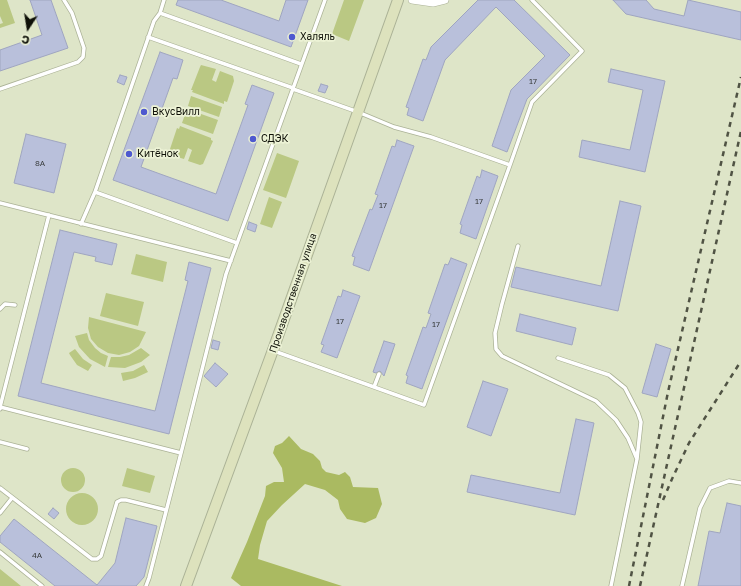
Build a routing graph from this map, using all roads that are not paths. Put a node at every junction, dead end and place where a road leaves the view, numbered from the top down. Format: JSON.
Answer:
{"nodes":[{"id":1,"x":64,"y":0,"type":"edge"},
{"id":2,"x":164,"y":0,"type":"edge"},
{"id":3,"x":325,"y":0,"type":"edge"},
{"id":4,"x":398,"y":0,"type":"edge"},
{"id":5,"x":412,"y":0,"type":"edge"},
{"id":6,"x":445,"y":0,"type":"edge"},
{"id":7,"x":532,"y":0,"type":"edge"},
{"id":8,"x":160,"y":13,"type":"junction"},
{"id":9,"x":148,"y":37,"type":"junction"},
{"id":10,"x":301,"y":64,"type":"junction"},
{"id":11,"x":0,"y":88,"type":"edge"},
{"id":12,"x":293,"y":88,"type":"junction"},
{"id":13,"x":358,"y":112,"type":"junction"},
{"id":14,"x":510,"y":166,"type":"junction"},
{"id":15,"x":95,"y":192,"type":"junction"},
{"id":16,"x":0,"y":203,"type":"edge"},
{"id":17,"x":49,"y":215,"type":"junction"},
{"id":18,"x":81,"y":224,"type":"junction"},
{"id":19,"x":237,"y":243,"type":"junction"},
{"id":20,"x":518,"y":246,"type":"dead end"},
{"id":21,"x":230,"y":261,"type":"junction"},
{"id":22,"x":15,"y":305,"type":"dead end"},
{"id":23,"x":0,"y":308,"type":"edge"},
{"id":24,"x":273,"y":350,"type":"junction"},
{"id":25,"x":558,"y":358,"type":"dead end"},
{"id":26,"x":379,"y":374,"type":"dead end"},
{"id":27,"x":374,"y":387,"type":"junction"},
{"id":28,"x":0,"y":408,"type":"edge"},
{"id":29,"x":0,"y":442,"type":"edge"},
{"id":30,"x":27,"y":449,"type":"dead end"},
{"id":31,"x":181,"y":453,"type":"junction"},
{"id":32,"x":637,"y":459,"type":"junction"},
{"id":33,"x":741,"y":483,"type":"edge"},
{"id":34,"x":0,"y":488,"type":"edge"},
{"id":35,"x":12,"y":498,"type":"junction"},
{"id":36,"x":166,"y":510,"type":"junction"},
{"id":37,"x":0,"y":513,"type":"edge"},
{"id":38,"x":0,"y":552,"type":"edge"},
{"id":39,"x":42,"y":586,"type":"edge"},
{"id":40,"x":146,"y":586,"type":"edge"},
{"id":41,"x":186,"y":586,"type":"edge"},
{"id":42,"x":611,"y":586,"type":"edge"},
{"id":43,"x":682,"y":586,"type":"edge"}],
"edges":[{"from":1,"to":11,"type":"lane"},
{"from":2,"to":8,"type":"lane"},
{"from":3,"to":10,"type":"lane"},
{"from":4,"to":13,"type":"main road","name":"Производственная улица"},
{"from":5,"to":6,"type":"street"},
{"from":7,"to":14,"type":"lane"},
{"from":8,"to":9,"type":"lane"},
{"from":8,"to":10,"type":"lane"},
{"from":9,"to":12,"type":"lane"},
{"from":9,"to":15,"type":"lane"},
{"from":10,"to":12,"type":"lane"},
{"from":12,"to":13,"type":"lane"},
{"from":12,"to":19,"type":"lane"},
{"from":13,"to":14,"type":"lane"},
{"from":13,"to":24,"type":"main road","name":"Производственная улица"},
{"from":14,"to":27,"type":"lane"},
{"from":15,"to":18,"type":"lane"},
{"from":15,"to":19,"type":"lane"},
{"from":16,"to":17,"type":"lane"},
{"from":17,"to":18,"type":"lane"},
{"from":17,"to":28,"type":"lane"},
{"from":18,"to":21,"type":"lane"},
{"from":19,"to":21,"type":"lane"},
{"from":20,"to":32,"type":"lane"},
{"from":21,"to":31,"type":"lane"},
{"from":22,"to":23,"type":"lane"},
{"from":24,"to":27,"type":"lane"},
{"from":24,"to":41,"type":"main road","name":"Производственная улица"},
{"from":25,"to":32,"type":"lane"},
{"from":26,"to":27,"type":"lane"},
{"from":28,"to":31,"type":"lane"},
{"from":29,"to":30,"type":"lane"},
{"from":31,"to":36,"type":"lane"},
{"from":32,"to":42,"type":"lane"},
{"from":33,"to":43,"type":"lane"},
{"from":34,"to":35,"type":"lane"},
{"from":35,"to":36,"type":"lane"},
{"from":35,"to":37,"type":"lane"},
{"from":36,"to":40,"type":"lane"},
{"from":38,"to":39,"type":"lane"}]}
